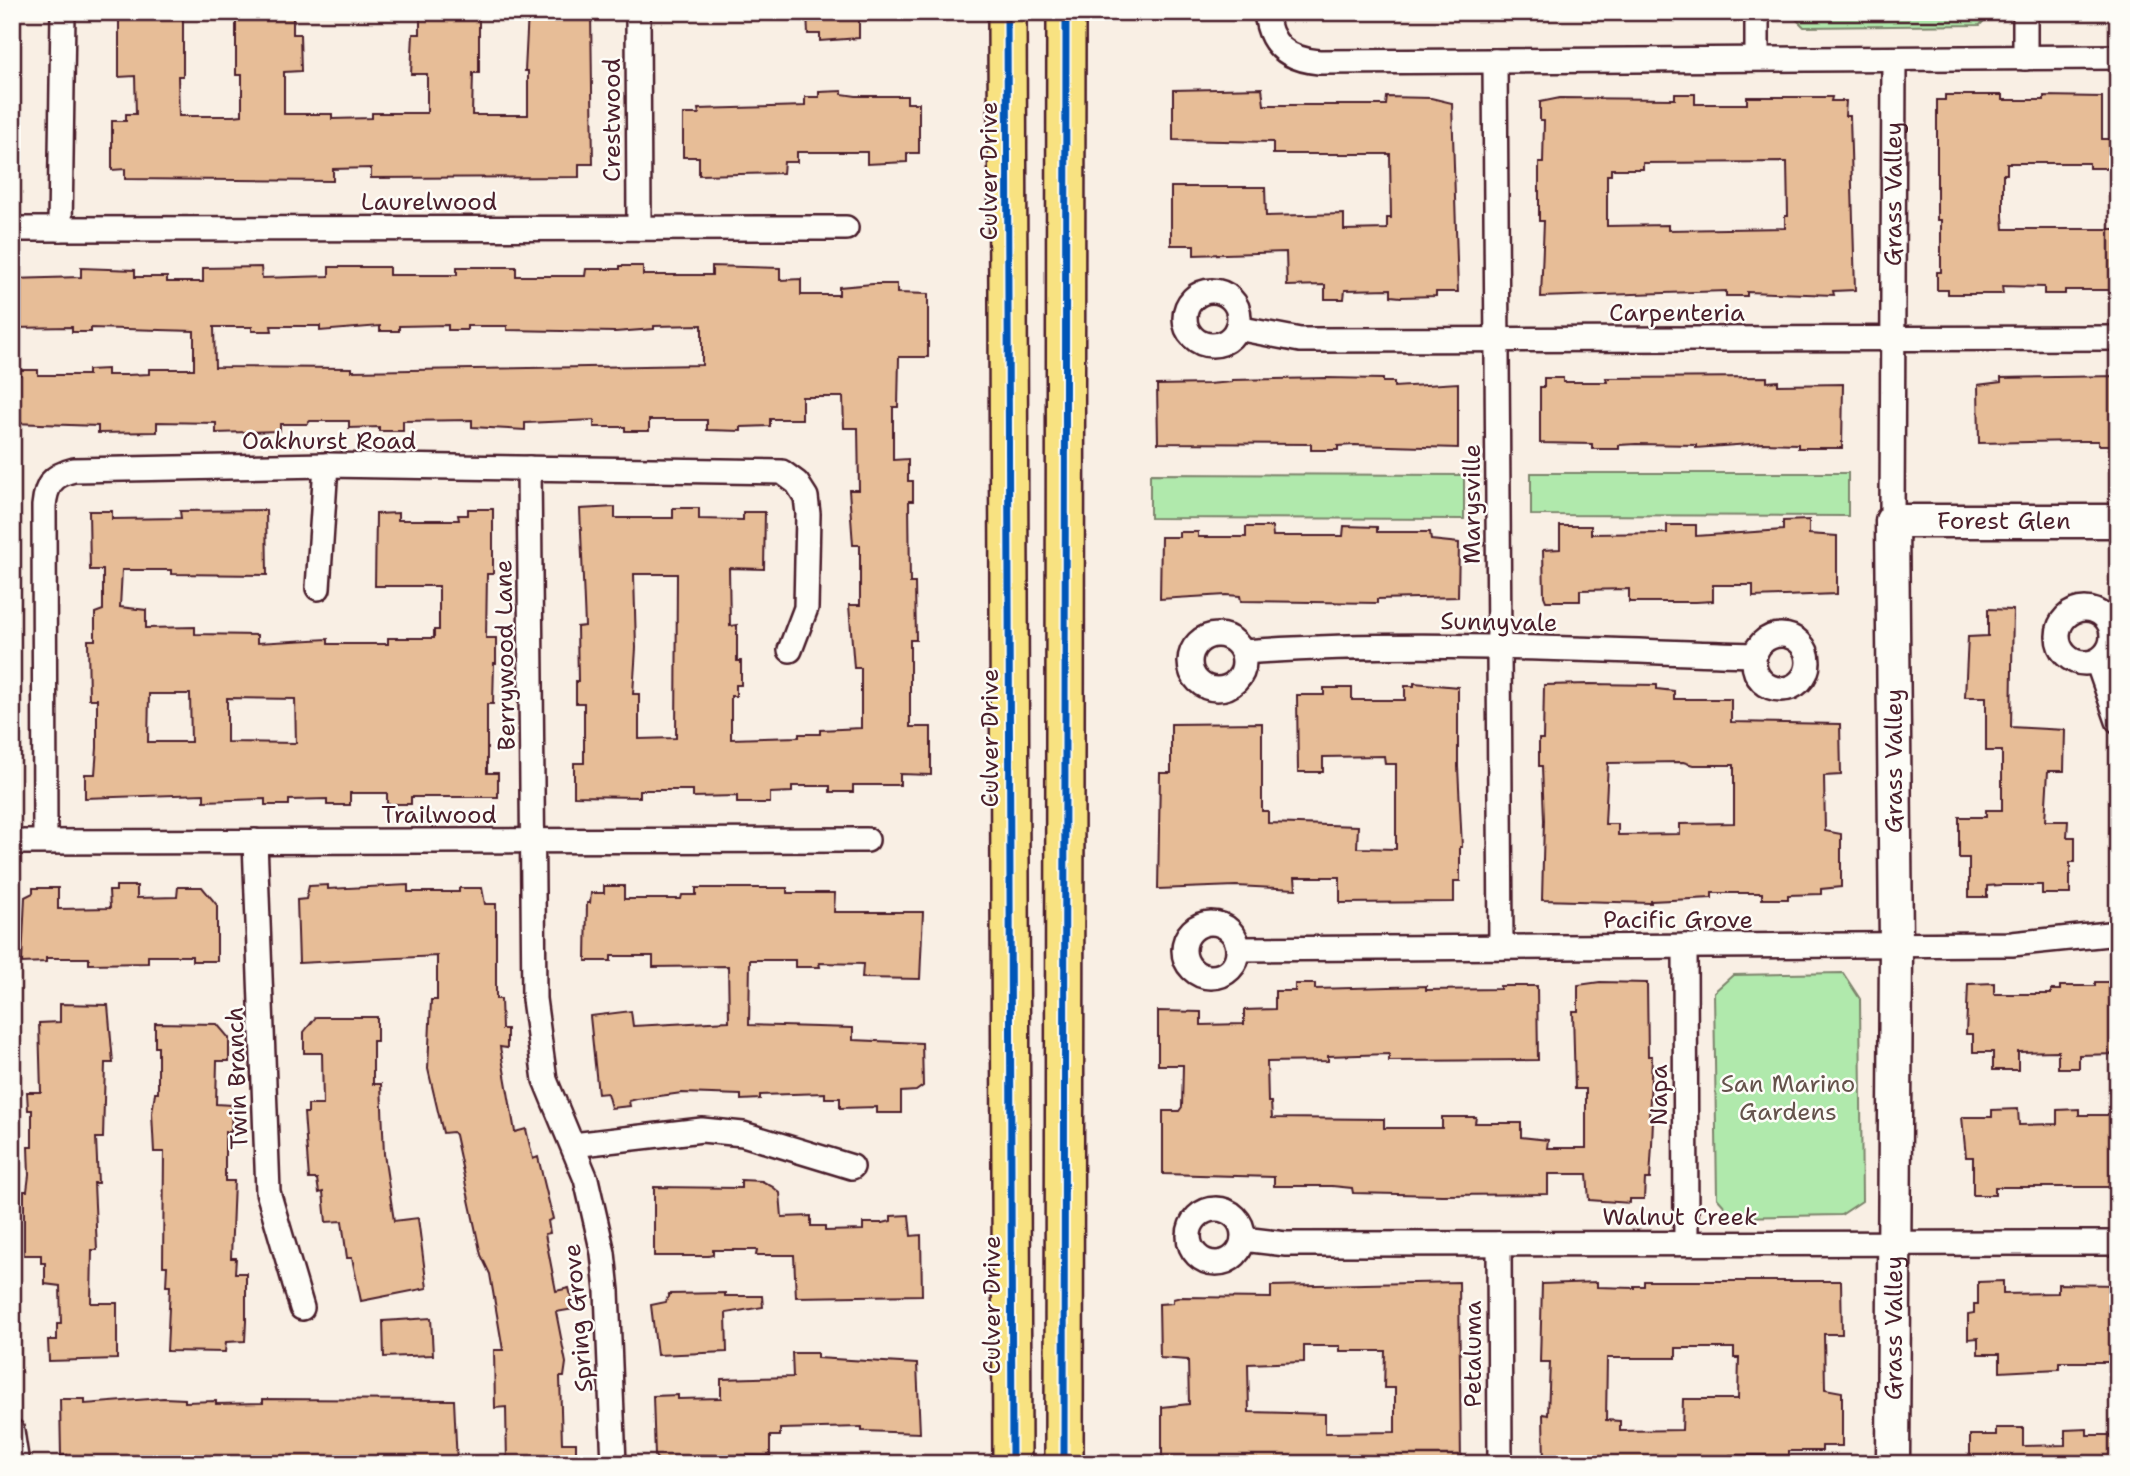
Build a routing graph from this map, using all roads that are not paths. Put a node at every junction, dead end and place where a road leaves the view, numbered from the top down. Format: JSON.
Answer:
{"nodes":[{"id":1,"x":63,"y":12,"type":"edge"},
{"id":2,"x":638,"y":12,"type":"edge"},
{"id":3,"x":1007,"y":12,"type":"edge"},
{"id":4,"x":1066,"y":12,"type":"edge"},
{"id":5,"x":1266,"y":12,"type":"edge"},
{"id":6,"x":1757,"y":12,"type":"edge"},
{"id":7,"x":2025,"y":12,"type":"edge"},
{"id":8,"x":2118,"y":57,"type":"edge"},
{"id":9,"x":1757,"y":58,"type":"junction"},
{"id":10,"x":2025,"y":58,"type":"junction"},
{"id":11,"x":1894,"y":59,"type":"junction"},
{"id":12,"x":1495,"y":61,"type":"junction"},
{"id":13,"x":639,"y":228,"type":"junction"},
{"id":14,"x":846,"y":228,"type":"dead end"},
{"id":15,"x":12,"y":229,"type":"edge"},
{"id":16,"x":60,"y":229,"type":"junction"},
{"id":17,"x":1237,"y":328,"type":"dead end"},
{"id":18,"x":2118,"y":338,"type":"edge"},
{"id":19,"x":1895,"y":339,"type":"junction"},
{"id":20,"x":1497,"y":340,"type":"junction"},
{"id":21,"x":326,"y":465,"type":"junction"},
{"id":22,"x":529,"y":468,"type":"junction"},
{"id":23,"x":1892,"y":521,"type":"junction"},
{"id":24,"x":2118,"y":521,"type":"edge"},
{"id":25,"x":318,"y":587,"type":"dead end"},
{"id":26,"x":1499,"y":647,"type":"junction"},
{"id":27,"x":790,"y":650,"type":"dead end"},
{"id":28,"x":1243,"y":652,"type":"dead end"},
{"id":29,"x":1754,"y":655,"type":"dead end"},
{"id":30,"x":2097,"y":661,"type":"dead end"},
{"id":31,"x":2118,"y":721,"type":"edge"},
{"id":32,"x":45,"y":841,"type":"junction"},
{"id":33,"x":255,"y":841,"type":"junction"},
{"id":34,"x":533,"y":841,"type":"junction"},
{"id":35,"x":867,"y":841,"type":"dead end"},
{"id":36,"x":12,"y":842,"type":"edge"},
{"id":37,"x":2118,"y":933,"type":"edge"},
{"id":38,"x":1896,"y":945,"type":"junction"},
{"id":39,"x":1685,"y":946,"type":"junction"},
{"id":40,"x":1501,"y":947,"type":"junction"},
{"id":41,"x":1239,"y":949,"type":"dead end"},
{"id":42,"x":572,"y":1145,"type":"junction"},
{"id":43,"x":852,"y":1167,"type":"dead end"},
{"id":44,"x":1243,"y":1239,"type":"dead end"},
{"id":45,"x":2118,"y":1242,"type":"edge"},
{"id":46,"x":1894,"y":1243,"type":"junction"},
{"id":47,"x":1499,"y":1244,"type":"junction"},
{"id":48,"x":1686,"y":1244,"type":"junction"},
{"id":49,"x":302,"y":1308,"type":"dead end"},
{"id":50,"x":12,"y":1431,"type":"edge"},
{"id":51,"x":17,"y":1464,"type":"edge"},
{"id":52,"x":614,"y":1464,"type":"edge"},
{"id":53,"x":1012,"y":1464,"type":"edge"},
{"id":54,"x":1064,"y":1464,"type":"edge"},
{"id":55,"x":1500,"y":1464,"type":"edge"},
{"id":56,"x":1893,"y":1464,"type":"edge"}],
"edges":[{"from":1,"to":16,"type":"street"},
{"from":2,"to":13,"type":"street","name":"Crestwood"},
{"from":3,"to":53,"type":"main road","name":"Culver Drive"},
{"from":4,"to":54,"type":"main road"},
{"from":5,"to":12,"type":"street"},
{"from":6,"to":9,"type":"street"},
{"from":7,"to":10,"type":"street"},
{"from":8,"to":10,"type":"street"},
{"from":9,"to":11,"type":"street"},
{"from":9,"to":12,"type":"street"},
{"from":10,"to":11,"type":"street"},
{"from":11,"to":19,"type":"street","name":"Grass Valley"},
{"from":12,"to":20,"type":"street","name":"Marysville"},
{"from":13,"to":14,"type":"street","name":"Laurelwood"},
{"from":13,"to":16,"type":"street","name":"Laurelwood"},
{"from":15,"to":16,"type":"street","name":"Laurelwood"},
{"from":17,"to":20,"type":"street","name":"Carpenteria"},
{"from":18,"to":19,"type":"street","name":"Carpenteria"},
{"from":19,"to":20,"type":"street","name":"Carpenteria"},
{"from":19,"to":23,"type":"street","name":"Grass Valley"},
{"from":20,"to":26,"type":"street","name":"Marysville"},
{"from":21,"to":22,"type":"street","name":"Oakhurst Road"},
{"from":21,"to":25,"type":"street"},
{"from":21,"to":32,"type":"street","name":"Oakhurst Road"},
{"from":22,"to":27,"type":"street","name":"Oakhurst Road"},
{"from":22,"to":34,"type":"street","name":"Berrywood Lane"},
{"from":23,"to":24,"type":"street","name":"Forest Glen"},
{"from":23,"to":38,"type":"street","name":"Grass Valley"},
{"from":26,"to":28,"type":"street","name":"Sunnyvale"},
{"from":26,"to":29,"type":"street","name":"Sunnyvale"},
{"from":26,"to":40,"type":"street","name":"Marysville"},
{"from":30,"to":31,"type":"street"},
{"from":32,"to":33,"type":"street","name":"Trailwood"},
{"from":32,"to":36,"type":"street","name":"Trailwood"},
{"from":33,"to":34,"type":"street","name":"Trailwood"},
{"from":33,"to":49,"type":"street","name":"Twin Branch"},
{"from":34,"to":35,"type":"street","name":"Trailwood"},
{"from":34,"to":42,"type":"street","name":"Spring Grove"},
{"from":37,"to":38,"type":"street","name":"Pacific Grove"},
{"from":38,"to":39,"type":"street","name":"Pacific Grove"},
{"from":38,"to":46,"type":"street","name":"Grass Valley"},
{"from":39,"to":40,"type":"street","name":"Pacific Grove"},
{"from":39,"to":48,"type":"street","name":"Napa"},
{"from":40,"to":41,"type":"street","name":"Pacific Grove"},
{"from":42,"to":43,"type":"street"},
{"from":42,"to":52,"type":"street","name":"Spring Grove"},
{"from":44,"to":47,"type":"street","name":"Walnut Creek"},
{"from":45,"to":46,"type":"street","name":"Walnut Creek"},
{"from":46,"to":48,"type":"street","name":"Walnut Creek"},
{"from":46,"to":56,"type":"street","name":"Grass Valley"},
{"from":47,"to":48,"type":"street","name":"Walnut Creek"},
{"from":47,"to":55,"type":"street","name":"Petaluma"},
{"from":50,"to":51,"type":"street"}]}
